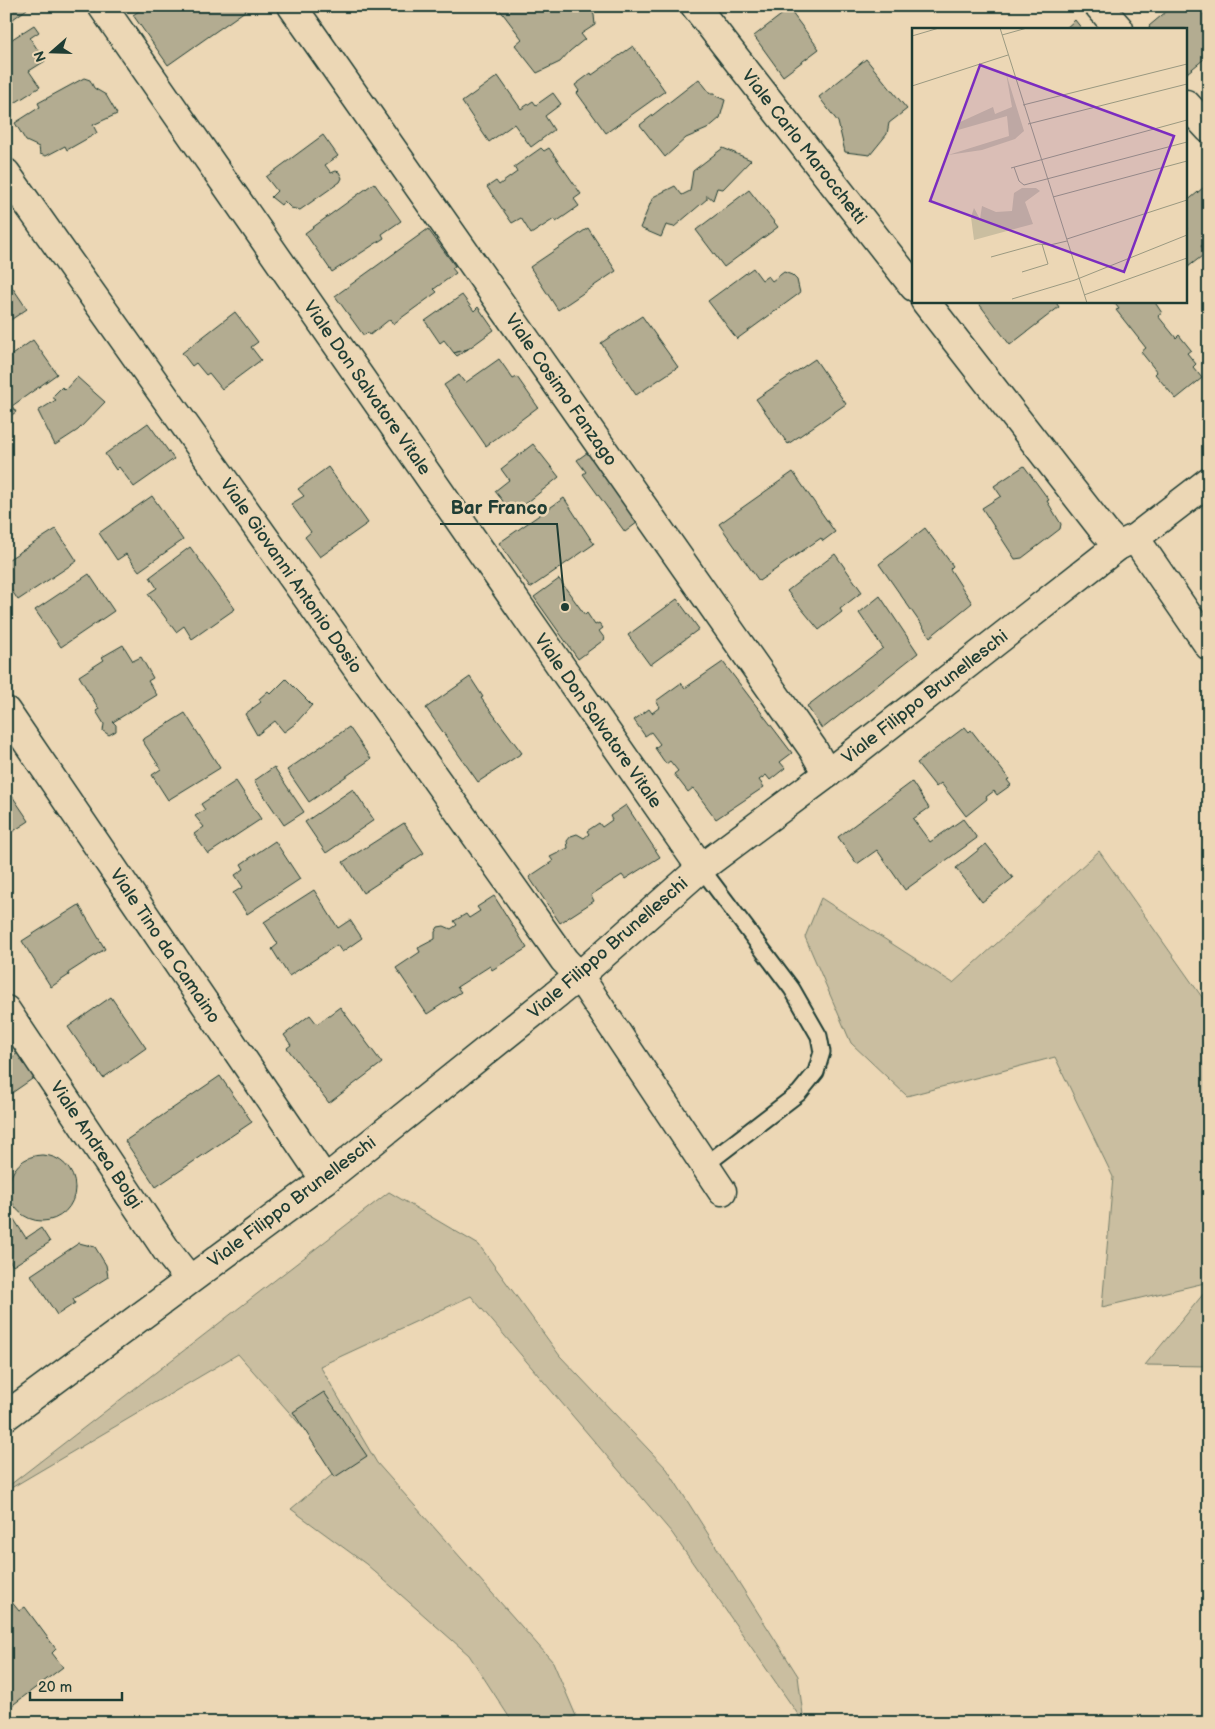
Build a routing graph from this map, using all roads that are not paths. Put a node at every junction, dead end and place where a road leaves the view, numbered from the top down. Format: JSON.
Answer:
{"nodes":[{"id":1,"x":102,"y":6,"type":"edge"},
{"id":2,"x":292,"y":6,"type":"edge"},
{"id":3,"x":695,"y":6,"type":"edge"},
{"id":4,"x":1099,"y":6,"type":"edge"},
{"id":5,"x":1118,"y":28,"type":"edge"},
{"id":6,"x":1188,"y":106,"type":"edge"},
{"id":7,"x":1209,"y":129,"type":"edge"},
{"id":8,"x":6,"y":173,"type":"edge"},
{"id":9,"x":912,"y":284,"type":"edge"},
{"id":10,"x":926,"y":302,"type":"edge"},
{"id":11,"x":1209,"y":481,"type":"edge"},
{"id":12,"x":1126,"y":542,"type":"junction"},
{"id":13,"x":1209,"y":646,"type":"edge"},
{"id":14,"x":6,"y":711,"type":"edge"},
{"id":15,"x":827,"y":774,"type":"junction"},
{"id":16,"x":701,"y":868,"type":"junction"},
{"id":17,"x":579,"y":976,"type":"junction"},
{"id":18,"x":6,"y":1010,"type":"edge"},
{"id":19,"x":704,"y":1166,"type":"junction"},
{"id":20,"x":325,"y":1180,"type":"junction"},
{"id":21,"x":722,"y":1191,"type":"dead end"},
{"id":22,"x":189,"y":1279,"type":"junction"},
{"id":23,"x":6,"y":1416,"type":"edge"}],
"edges":[{"from":1,"to":16,"type":"street","name":"Viale Don Salvatore Vitale"},
{"from":2,"to":15,"type":"street","name":"Viale Cosimo Fanzago"},
{"from":3,"to":9,"type":"street","name":"Viale Carlo Marocchetti"},
{"from":4,"to":5,"type":"street"},
{"from":6,"to":7,"type":"street"},
{"from":8,"to":17,"type":"street","name":"Viale Giovanni Antonio Dosio"},
{"from":10,"to":12,"type":"street"},
{"from":11,"to":12,"type":"street","name":"Viale Filippo Brunelleschi"},
{"from":12,"to":13,"type":"street"},
{"from":12,"to":15,"type":"street","name":"Viale Filippo Brunelleschi"},
{"from":14,"to":20,"type":"street","name":"Viale Tino da Camaino"},
{"from":15,"to":16,"type":"street","name":"Viale Filippo Brunelleschi"},
{"from":16,"to":17,"type":"street","name":"Viale Filippo Brunelleschi"},
{"from":16,"to":19,"type":"lane"},
{"from":17,"to":19,"type":"street","name":"Viale Giovanni Antonio Dosio"},
{"from":17,"to":20,"type":"street","name":"Viale Filippo Brunelleschi"},
{"from":18,"to":22,"type":"street","name":"Viale Andrea Bolgi"},
{"from":19,"to":21,"type":"street","name":"Viale Giovanni Antonio Dosio"},
{"from":20,"to":22,"type":"street","name":"Viale Filippo Brunelleschi"},
{"from":22,"to":23,"type":"street","name":"Viale Filippo Brunelleschi"}]}
